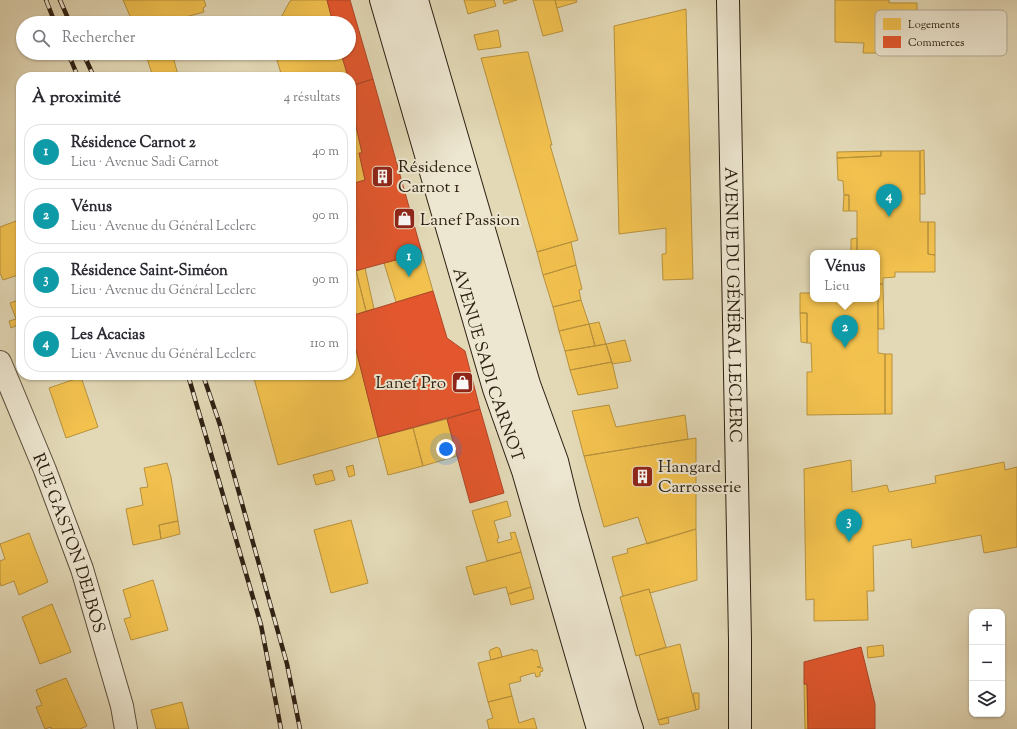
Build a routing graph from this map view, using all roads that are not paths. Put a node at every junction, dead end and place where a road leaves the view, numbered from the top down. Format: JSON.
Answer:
{"nodes":[{"id":1,"x":382,"y":0,"type":"edge"},
{"id":2,"x":399,"y":0,"type":"edge"},
{"id":3,"x":417,"y":0,"type":"edge"},
{"id":4,"x":728,"y":0,"type":"edge"},
{"id":5,"x":0,"y":362,"type":"edge"},
{"id":6,"x":126,"y":729,"type":"edge"},
{"id":7,"x":598,"y":729,"type":"edge"},
{"id":8,"x":615,"y":729,"type":"edge"},
{"id":9,"x":632,"y":729,"type":"edge"},
{"id":10,"x":740,"y":729,"type":"edge"}],
"edges":[{"from":1,"to":7,"type":"main road","name":"AVENUE SADI CARNOT"},
{"from":2,"to":8,"type":"lane"},
{"from":3,"to":9,"type":"main road","name":"AVENUE SADI CARNOT"},
{"from":4,"to":10,"type":"main road","name":"AVENUE DU GÉNÉRAL LECLERC"},
{"from":5,"to":6,"type":"main road","name":"RUE GASTON DELBOS"}]}
